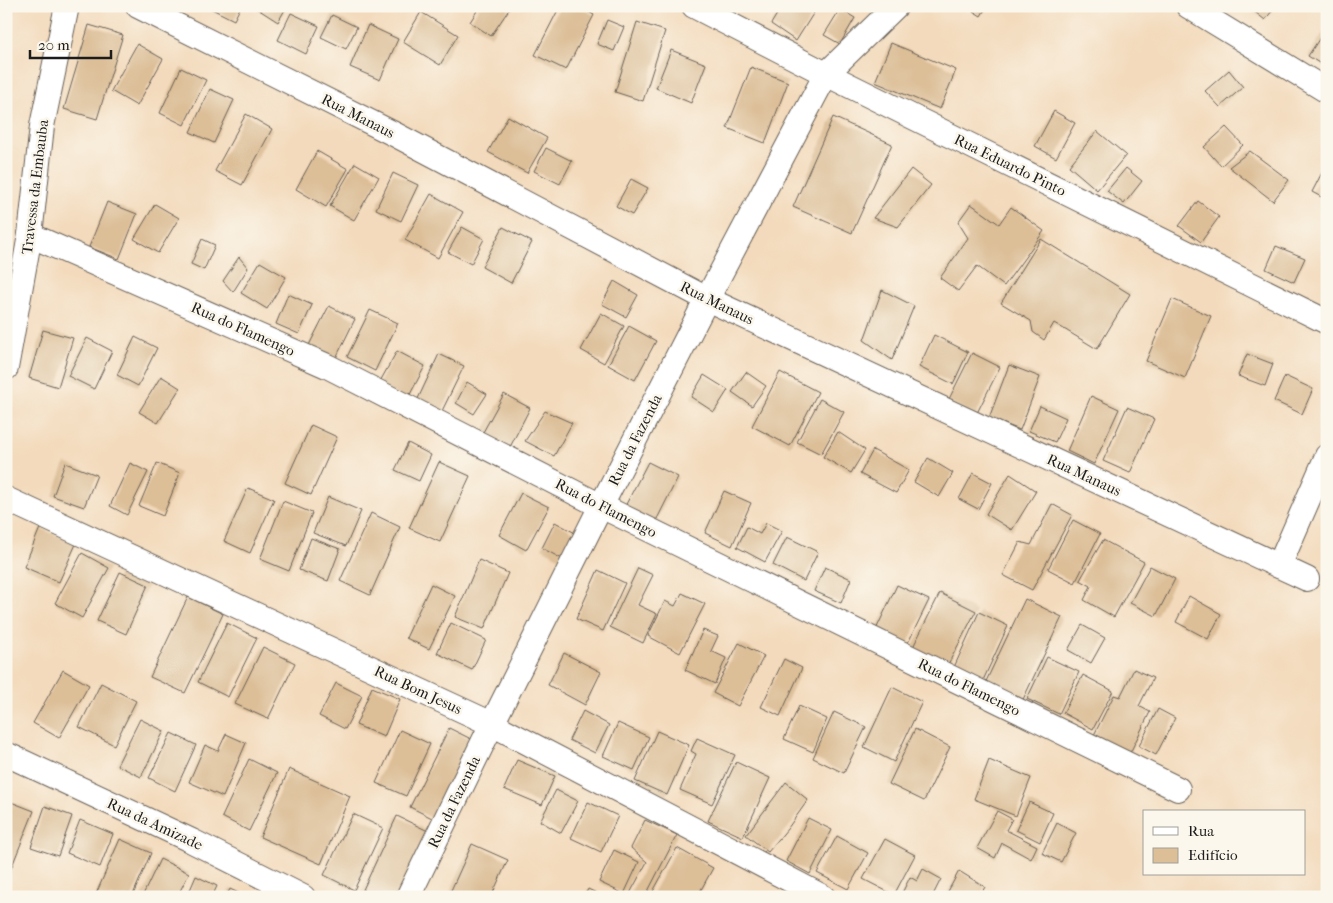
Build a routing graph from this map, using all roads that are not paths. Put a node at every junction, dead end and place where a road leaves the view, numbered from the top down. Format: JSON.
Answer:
{"nodes":[{"id":1,"x":67,"y":6,"type":"edge"},
{"id":2,"x":138,"y":6,"type":"edge"},
{"id":3,"x":694,"y":6,"type":"edge"},
{"id":4,"x":896,"y":6,"type":"edge"},
{"id":5,"x":1188,"y":6,"type":"edge"},
{"id":6,"x":826,"y":74,"type":"junction"},
{"id":7,"x":1327,"y":91,"type":"edge"},
{"id":8,"x":30,"y":235,"type":"junction"},
{"id":9,"x":707,"y":299,"type":"junction"},
{"id":10,"x":1327,"y":322,"type":"edge"},
{"id":11,"x":6,"y":368,"type":"edge"},
{"id":12,"x":1327,"y":456,"type":"edge"},
{"id":13,"x":6,"y":499,"type":"edge"},
{"id":14,"x":601,"y":506,"type":"junction"},
{"id":15,"x":1279,"y":566,"type":"junction"},
{"id":16,"x":1306,"y":579,"type":"dead end"},
{"id":17,"x":492,"y":724,"type":"junction"},
{"id":18,"x":6,"y":754,"type":"edge"},
{"id":19,"x":1178,"y":790,"type":"dead end"},
{"id":20,"x":303,"y":897,"type":"edge"},
{"id":21,"x":408,"y":897,"type":"edge"},
{"id":22,"x":823,"y":897,"type":"edge"}],
"edges":[{"from":1,"to":8,"type":"street","name":"Travessa da Embauba"},
{"from":2,"to":9,"type":"street","name":"Rua Manaus"},
{"from":3,"to":6,"type":"street","name":"Rua Eduardo Pinto"},
{"from":4,"to":6,"type":"street","name":"Rua da Fazenda"},
{"from":5,"to":7,"type":"street"},
{"from":6,"to":9,"type":"street","name":"Rua da Fazenda"},
{"from":6,"to":10,"type":"street","name":"Rua Eduardo Pinto"},
{"from":8,"to":11,"type":"street","name":"Travessa da Embauba"},
{"from":8,"to":14,"type":"street","name":"Rua do Flamengo"},
{"from":9,"to":14,"type":"street","name":"Rua da Fazenda"},
{"from":9,"to":15,"type":"street","name":"Rua Manaus"},
{"from":12,"to":15,"type":"street"},
{"from":13,"to":17,"type":"street","name":"Rua Bom Jesus"},
{"from":14,"to":17,"type":"street","name":"Rua da Fazenda"},
{"from":14,"to":19,"type":"street","name":"Rua do Flamengo"},
{"from":15,"to":16,"type":"street","name":"Rua Manaus"},
{"from":17,"to":21,"type":"street","name":"Rua da Fazenda"},
{"from":17,"to":22,"type":"street","name":"Rua Bom Jesus"},
{"from":18,"to":20,"type":"street","name":"Rua da Amizade"}]}
